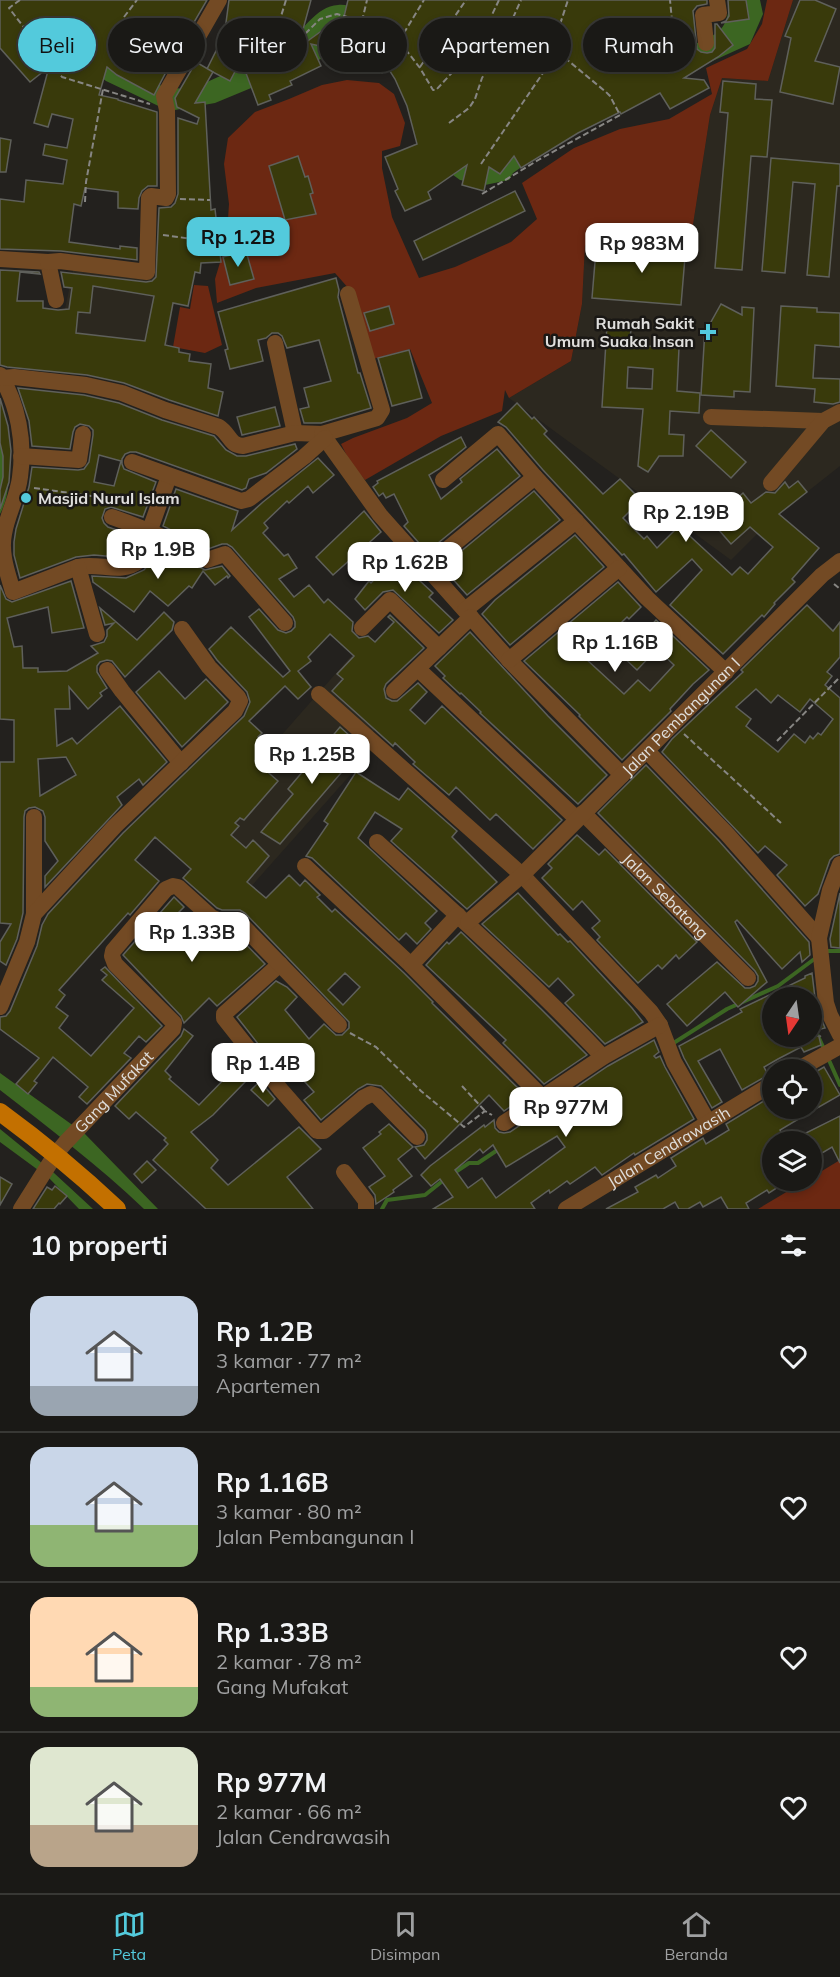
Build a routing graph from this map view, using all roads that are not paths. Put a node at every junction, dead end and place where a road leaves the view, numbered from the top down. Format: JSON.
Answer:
{"nodes":[{"id":1,"x":219,"y":0,"type":"edge"},
{"id":2,"x":717,"y":0,"type":"edge"},
{"id":3,"x":706,"y":43,"type":"dead end"},
{"id":4,"x":0,"y":259,"type":"edge"},
{"id":5,"x":48,"y":262,"type":"junction"},
{"id":6,"x":348,"y":294,"type":"dead end"},
{"id":7,"x":56,"y":300,"type":"dead end"},
{"id":8,"x":275,"y":343,"type":"dead end"},
{"id":9,"x":1,"y":376,"type":"edge"},
{"id":10,"x":840,"y":412,"type":"edge"},
{"id":11,"x":711,"y":417,"type":"dead end"},
{"id":12,"x":823,"y":421,"type":"junction"},
{"id":13,"x":296,"y":433,"type":"junction"},
{"id":14,"x":82,"y":434,"type":"dead end"},
{"id":15,"x":323,"y":436,"type":"junction"},
{"id":16,"x":21,"y":456,"type":"junction"},
{"id":17,"x":132,"y":462,"type":"dead end"},
{"id":18,"x":169,"y":476,"type":"junction"},
{"id":19,"x":535,"y":477,"type":"junction"},
{"id":20,"x":443,"y":480,"type":"dead end"},
{"id":21,"x":771,"y":483,"type":"dead end"},
{"id":22,"x":112,"y":517,"type":"dead end"},
{"id":23,"x":576,"y":521,"type":"junction"},
{"id":24,"x":150,"y":530,"type":"junction"},
{"id":25,"x":840,"y":561,"type":"edge"},
{"id":26,"x":427,"y":566,"type":"junction"},
{"id":27,"x":78,"y":567,"type":"junction"},
{"id":28,"x":619,"y":568,"type":"junction"},
{"id":29,"x":7,"y":595,"type":"edge"},
{"id":30,"x":468,"y":614,"type":"junction"},
{"id":31,"x":285,"y":623,"type":"dead end"},
{"id":32,"x":362,"y":628,"type":"dead end"},
{"id":33,"x":182,"y":629,"type":"dead end"},
{"id":34,"x":97,"y":634,"type":"dead end"},
{"id":35,"x":439,"y":648,"type":"junction"},
{"id":36,"x":509,"y":660,"type":"junction"},
{"id":37,"x":418,"y":669,"type":"junction"},
{"id":38,"x":107,"y":670,"type":"dead end"},
{"id":39,"x":726,"y":672,"type":"junction"},
{"id":40,"x":394,"y":691,"type":"dead end"},
{"id":41,"x":319,"y":694,"type":"dead end"},
{"id":42,"x":646,"y":751,"type":"junction"},
{"id":43,"x":181,"y":763,"type":"junction"},
{"id":44,"x":622,"y":775,"type":"junction"},
{"id":45,"x":580,"y":816,"type":"junction"},
{"id":46,"x":34,"y":817,"type":"dead end"},
{"id":47,"x":377,"y":842,"type":"dead end"},
{"id":48,"x":840,"y":864,"type":"edge"},
{"id":49,"x":305,"y":867,"type":"dead end"},
{"id":50,"x":522,"y":875,"type":"junction"},
{"id":51,"x":34,"y":914,"type":"junction"},
{"id":52,"x":463,"y":919,"type":"junction"},
{"id":53,"x":819,"y":941,"type":"junction"},
{"id":54,"x":280,"y":964,"type":"junction"},
{"id":55,"x":411,"y":965,"type":"junction"},
{"id":56,"x":748,"y":978,"type":"dead end"},
{"id":57,"x":0,"y":1007,"type":"edge"},
{"id":58,"x":339,"y":1025,"type":"road end"},
{"id":59,"x":661,"y":1027,"type":"junction"},
{"id":60,"x":839,"y":1043,"type":"edge"},
{"id":61,"x":603,"y":1057,"type":"junction"},
{"id":62,"x":817,"y":1059,"type":"edge"},
{"id":63,"x":762,"y":1090,"type":"edge"},
{"id":64,"x":542,"y":1097,"type":"junction"},
{"id":65,"x":0,"y":1112,"type":"edge"},
{"id":66,"x":708,"y":1122,"type":"junction"},
{"id":67,"x":504,"y":1123,"type":"road end"},
{"id":68,"x":417,"y":1137,"type":"dead end"},
{"id":69,"x":53,"y":1160,"type":"junction"},
{"id":70,"x":344,"y":1172,"type":"dead end"},
{"id":71,"x":21,"y":1209,"type":"edge"},
{"id":72,"x":117,"y":1209,"type":"edge"},
{"id":73,"x":366,"y":1209,"type":"edge"},
{"id":74,"x":566,"y":1209,"type":"edge"}],
"edges":[{"from":1,"to":5,"type":"street"},
{"from":2,"to":3,"type":"street"},
{"from":4,"to":5,"type":"street"},
{"from":5,"to":7,"type":"street"},
{"from":6,"to":15,"type":"street"},
{"from":8,"to":13,"type":"street"},
{"from":9,"to":13,"type":"street"},
{"from":9,"to":16,"type":"street"},
{"from":10,"to":12,"type":"street"},
{"from":11,"to":12,"type":"street"},
{"from":12,"to":21,"type":"street"},
{"from":13,"to":15,"type":"street"},
{"from":14,"to":16,"type":"street"},
{"from":15,"to":18,"type":"street"},
{"from":15,"to":26,"type":"street"},
{"from":16,"to":29,"type":"street"},
{"from":17,"to":18,"type":"street"},
{"from":18,"to":24,"type":"street"},
{"from":19,"to":20,"type":"street"},
{"from":19,"to":23,"type":"street"},
{"from":19,"to":26,"type":"street"},
{"from":22,"to":24,"type":"street"},
{"from":23,"to":28,"type":"street"},
{"from":23,"to":30,"type":"street"},
{"from":24,"to":27,"type":"street"},
{"from":24,"to":31,"type":"street"},
{"from":25,"to":39,"type":"street","name":"Jalan Pembangunan I"},
{"from":26,"to":30,"type":"street"},
{"from":27,"to":29,"type":"street"},
{"from":27,"to":34,"type":"street"},
{"from":28,"to":36,"type":"street"},
{"from":28,"to":39,"type":"street"},
{"from":30,"to":35,"type":"street"},
{"from":30,"to":36,"type":"street"},
{"from":32,"to":35,"type":"street"},
{"from":33,"to":43,"type":"street"},
{"from":35,"to":37,"type":"street"},
{"from":36,"to":44,"type":"street"},
{"from":37,"to":40,"type":"street"},
{"from":37,"to":45,"type":"street","name":"Jalan Sebatong"},
{"from":38,"to":43,"type":"street"},
{"from":39,"to":42,"type":"street","name":"Jalan Pembangunan I"},
{"from":41,"to":50,"type":"street"},
{"from":42,"to":44,"type":"street","name":"Jalan Pembangunan I"},
{"from":42,"to":53,"type":"street"},
{"from":43,"to":51,"type":"street"},
{"from":44,"to":45,"type":"street","name":"Jalan Pembangunan I"},
{"from":45,"to":50,"type":"street","name":"Jalan Pembangunan I"},
{"from":45,"to":56,"type":"street","name":"Jalan Sebatong"},
{"from":46,"to":51,"type":"street"},
{"from":47,"to":52,"type":"street"},
{"from":48,"to":53,"type":"street"},
{"from":49,"to":55,"type":"street"},
{"from":50,"to":52,"type":"street","name":"Jalan Pembangunan I"},
{"from":50,"to":59,"type":"street"},
{"from":51,"to":57,"type":"street"},
{"from":52,"to":55,"type":"street","name":"Jalan Pembangunan I"},
{"from":52,"to":61,"type":"street"},
{"from":53,"to":60,"type":"street"},
{"from":54,"to":58,"type":"street"},
{"from":54,"to":68,"type":"street"},
{"from":54,"to":69,"type":"street","name":"Gang Mufakat"},
{"from":55,"to":64,"type":"street"},
{"from":59,"to":61,"type":"street"},
{"from":59,"to":66,"type":"street"},
{"from":60,"to":62,"type":"street"},
{"from":61,"to":64,"type":"street"},
{"from":63,"to":66,"type":"street","name":"Jalan Cendrawasih"},
{"from":64,"to":67,"type":"street"},
{"from":65,"to":69,"type":"main road"},
{"from":66,"to":74,"type":"street","name":"Jalan Cendrawasih"},
{"from":69,"to":71,"type":"street","name":"Gang Mufakat"},
{"from":69,"to":72,"type":"main road"},
{"from":70,"to":73,"type":"street"}]}
